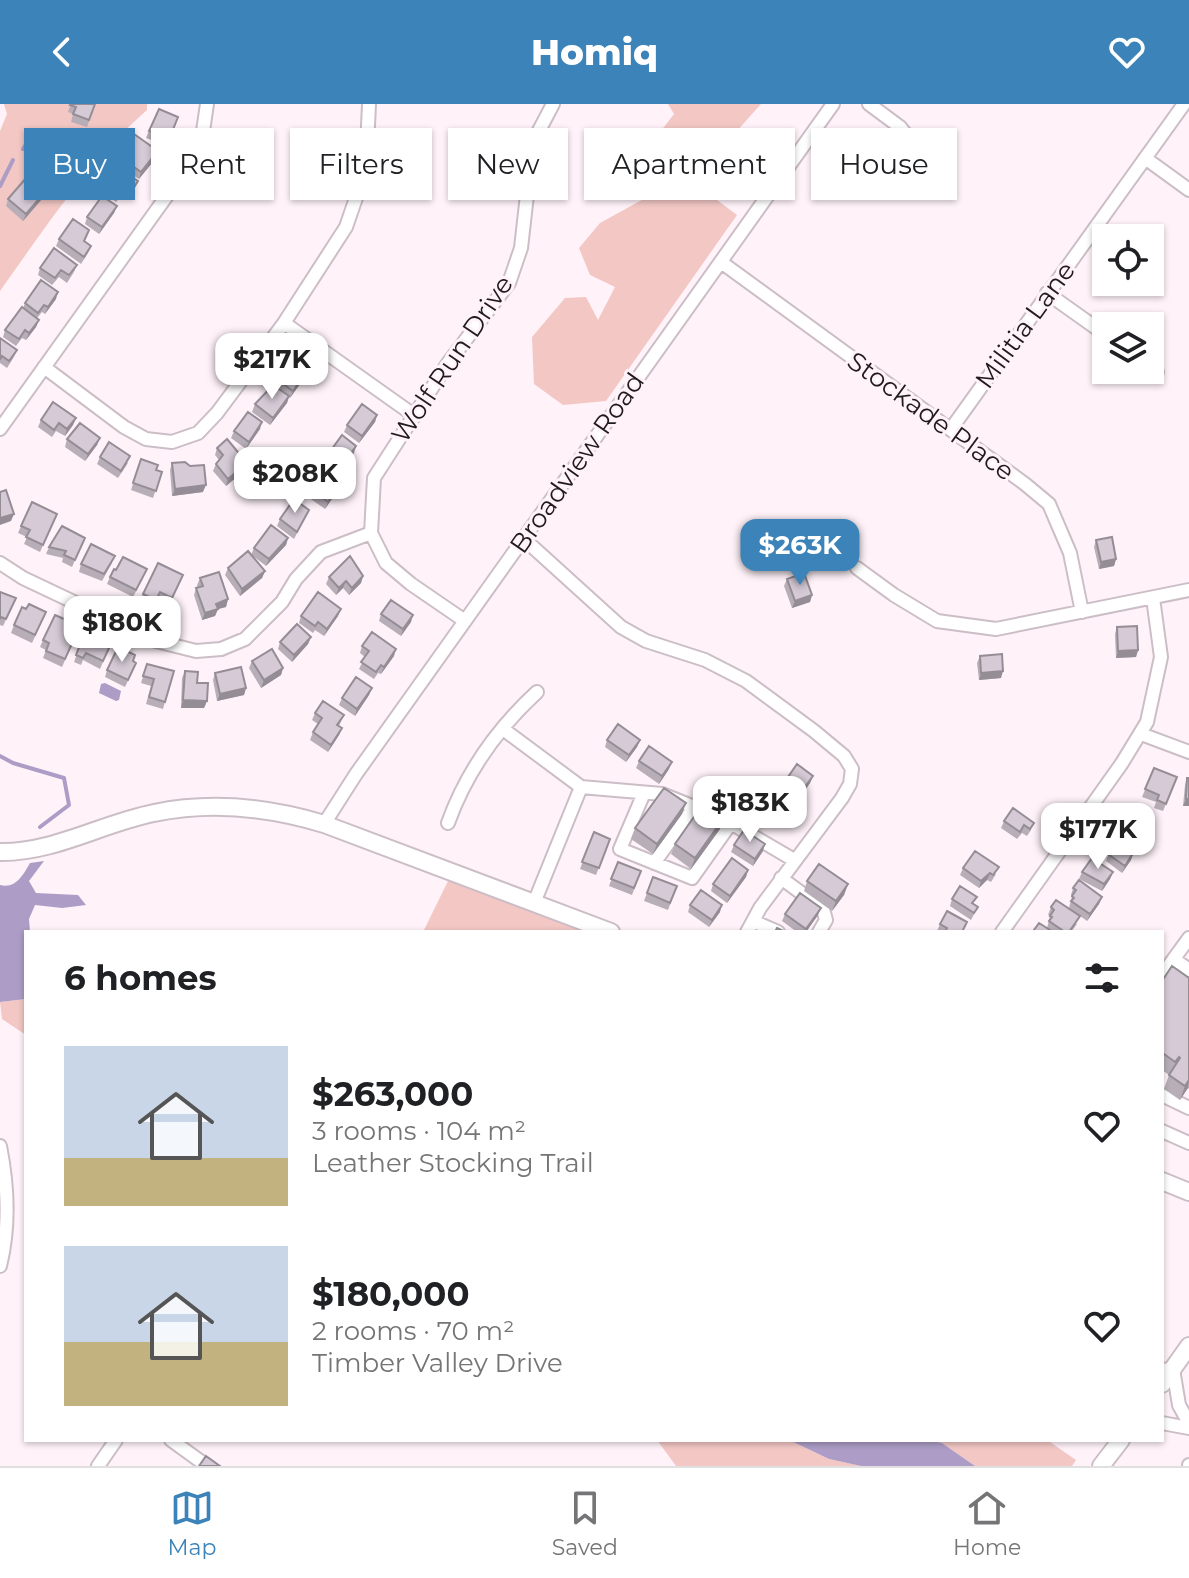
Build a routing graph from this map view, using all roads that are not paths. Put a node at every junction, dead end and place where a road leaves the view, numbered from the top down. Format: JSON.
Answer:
{"nodes":[{"id":1,"x":207,"y":104,"type":"edge"},
{"id":2,"x":369,"y":104,"type":"edge"},
{"id":3,"x":553,"y":104,"type":"edge"},
{"id":4,"x":833,"y":104,"type":"edge"},
{"id":5,"x":869,"y":104,"type":"edge"},
{"id":6,"x":1184,"y":104,"type":"edge"},
{"id":7,"x":901,"y":128,"type":"edge"},
{"id":8,"x":1145,"y":158,"type":"junction"},
{"id":9,"x":1189,"y":190,"type":"edge"},
{"id":10,"x":721,"y":262,"type":"junction"},
{"id":11,"x":1047,"y":293,"type":"junction"},
{"id":12,"x":284,"y":323,"type":"junction"},
{"id":13,"x":1092,"y":325,"type":"edge"},
{"id":14,"x":44,"y":367,"type":"junction"},
{"id":15,"x":415,"y":416,"type":"junction"},
{"id":16,"x":0,"y":429,"type":"edge"},
{"id":17,"x":951,"y":429,"type":"junction"},
{"id":18,"x":371,"y":533,"type":"junction"},
{"id":19,"x":524,"y":539,"type":"junction"},
{"id":20,"x":0,"y":563,"type":"edge"},
{"id":21,"x":857,"y":568,"type":"dead end"},
{"id":22,"x":1189,"y":590,"type":"edge"},
{"id":23,"x":1153,"y":598,"type":"junction"},
{"id":24,"x":1082,"y":612,"type":"junction"},
{"id":25,"x":465,"y":621,"type":"junction"},
{"id":26,"x":537,"y":692,"type":"dead end"},
{"id":27,"x":503,"y":729,"type":"junction"},
{"id":28,"x":1141,"y":734,"type":"junction"},
{"id":29,"x":1189,"y":752,"type":"edge"},
{"id":30,"x":581,"y":787,"type":"junction"},
{"id":31,"x":644,"y":793,"type":"junction"},
{"id":32,"x":695,"y":806,"type":"junction"},
{"id":33,"x":448,"y":823,"type":"dead end"},
{"id":34,"x":731,"y":823,"type":"junction"},
{"id":35,"x":324,"y":824,"type":"junction"},
{"id":36,"x":0,"y":852,"type":"edge"},
{"id":37,"x":794,"y":860,"type":"junction"},
{"id":38,"x":654,"y":863,"type":"junction"},
{"id":39,"x":781,"y":878,"type":"junction"},
{"id":40,"x":534,"y":903,"type":"junction"},
{"id":41,"x":750,"y":926,"type":"edge"},
{"id":42,"x":606,"y":930,"type":"edge"},
{"id":43,"x":820,"y":930,"type":"edge"},
{"id":44,"x":1003,"y":930,"type":"edge"},
{"id":45,"x":1189,"y":938,"type":"edge"},
{"id":46,"x":1174,"y":959,"type":"junction"},
{"id":47,"x":1189,"y":970,"type":"edge"},
{"id":48,"x":1164,"y":972,"type":"edge"},
{"id":49,"x":1164,"y":1096,"type":"edge"},
{"id":50,"x":1189,"y":1108,"type":"edge"},
{"id":51,"x":1164,"y":1132,"type":"edge"},
{"id":52,"x":1189,"y":1143,"type":"edge"},
{"id":53,"x":0,"y":1146,"type":"edge"},
{"id":54,"x":1164,"y":1182,"type":"edge"},
{"id":55,"x":1189,"y":1192,"type":"edge"},
{"id":56,"x":0,"y":1266,"type":"edge"},
{"id":57,"x":1189,"y":1346,"type":"edge"},
{"id":58,"x":1167,"y":1370,"type":"edge"},
{"id":59,"x":1164,"y":1423,"type":"edge"},
{"id":60,"x":1189,"y":1426,"type":"edge"},
{"id":61,"x":115,"y":1442,"type":"edge"},
{"id":62,"x":174,"y":1442,"type":"edge"},
{"id":63,"x":1119,"y":1442,"type":"edge"},
{"id":64,"x":98,"y":1466,"type":"edge"},
{"id":65,"x":207,"y":1466,"type":"edge"},
{"id":66,"x":1101,"y":1466,"type":"edge"}],
"edges":[{"from":1,"to":14,"type":"street"},
{"from":2,"to":12,"type":"street"},
{"from":3,"to":15,"type":"street","name":"Wolf Run Drive"},
{"from":4,"to":10,"type":"street","name":"Broadview Road"},
{"from":5,"to":7,"type":"street"},
{"from":6,"to":8,"type":"street","name":"Militia Lane"},
{"from":8,"to":9,"type":"street"},
{"from":8,"to":11,"type":"street","name":"Militia Lane"},
{"from":10,"to":17,"type":"street","name":"Stockade Place"},
{"from":10,"to":19,"type":"street","name":"Broadview Road"},
{"from":11,"to":13,"type":"street"},
{"from":11,"to":17,"type":"street","name":"Militia Lane"},
{"from":12,"to":14,"type":"street"},
{"from":12,"to":15,"type":"street"},
{"from":14,"to":16,"type":"street"},
{"from":15,"to":18,"type":"street","name":"Wolf Run Drive"},
{"from":17,"to":24,"type":"street","name":"Stockade Place"},
{"from":18,"to":20,"type":"street"},
{"from":18,"to":25,"type":"street"},
{"from":19,"to":25,"type":"street","name":"Broadview Road"},
{"from":19,"to":37,"type":"street"},
{"from":21,"to":24,"type":"street"},
{"from":22,"to":23,"type":"street"},
{"from":23,"to":24,"type":"street"},
{"from":23,"to":28,"type":"street"},
{"from":25,"to":35,"type":"street","name":"Broadview Road"},
{"from":26,"to":27,"type":"street"},
{"from":27,"to":30,"type":"street"},
{"from":27,"to":33,"type":"street"},
{"from":28,"to":29,"type":"street"},
{"from":28,"to":44,"type":"street"},
{"from":30,"to":31,"type":"street"},
{"from":30,"to":40,"type":"street"},
{"from":31,"to":32,"type":"street"},
{"from":31,"to":38,"type":"street"},
{"from":32,"to":34,"type":"street"},
{"from":32,"to":38,"type":"street"},
{"from":34,"to":37,"type":"street"},
{"from":34,"to":38,"type":"street"},
{"from":35,"to":36,"type":"main road"},
{"from":35,"to":40,"type":"main road"},
{"from":37,"to":39,"type":"street"},
{"from":39,"to":41,"type":"street"},
{"from":39,"to":43,"type":"street"},
{"from":40,"to":42,"type":"main road"},
{"from":45,"to":46,"type":"street"},
{"from":46,"to":47,"type":"street"},
{"from":46,"to":48,"type":"street"},
{"from":49,"to":50,"type":"street"},
{"from":51,"to":52,"type":"street"},
{"from":53,"to":56,"type":"street"},
{"from":54,"to":55,"type":"main road"},
{"from":57,"to":58,"type":"main road"},
{"from":58,"to":60,"type":"street"},
{"from":59,"to":60,"type":"street"},
{"from":61,"to":64,"type":"street"},
{"from":62,"to":65,"type":"street"},
{"from":63,"to":66,"type":"main road"}]}
